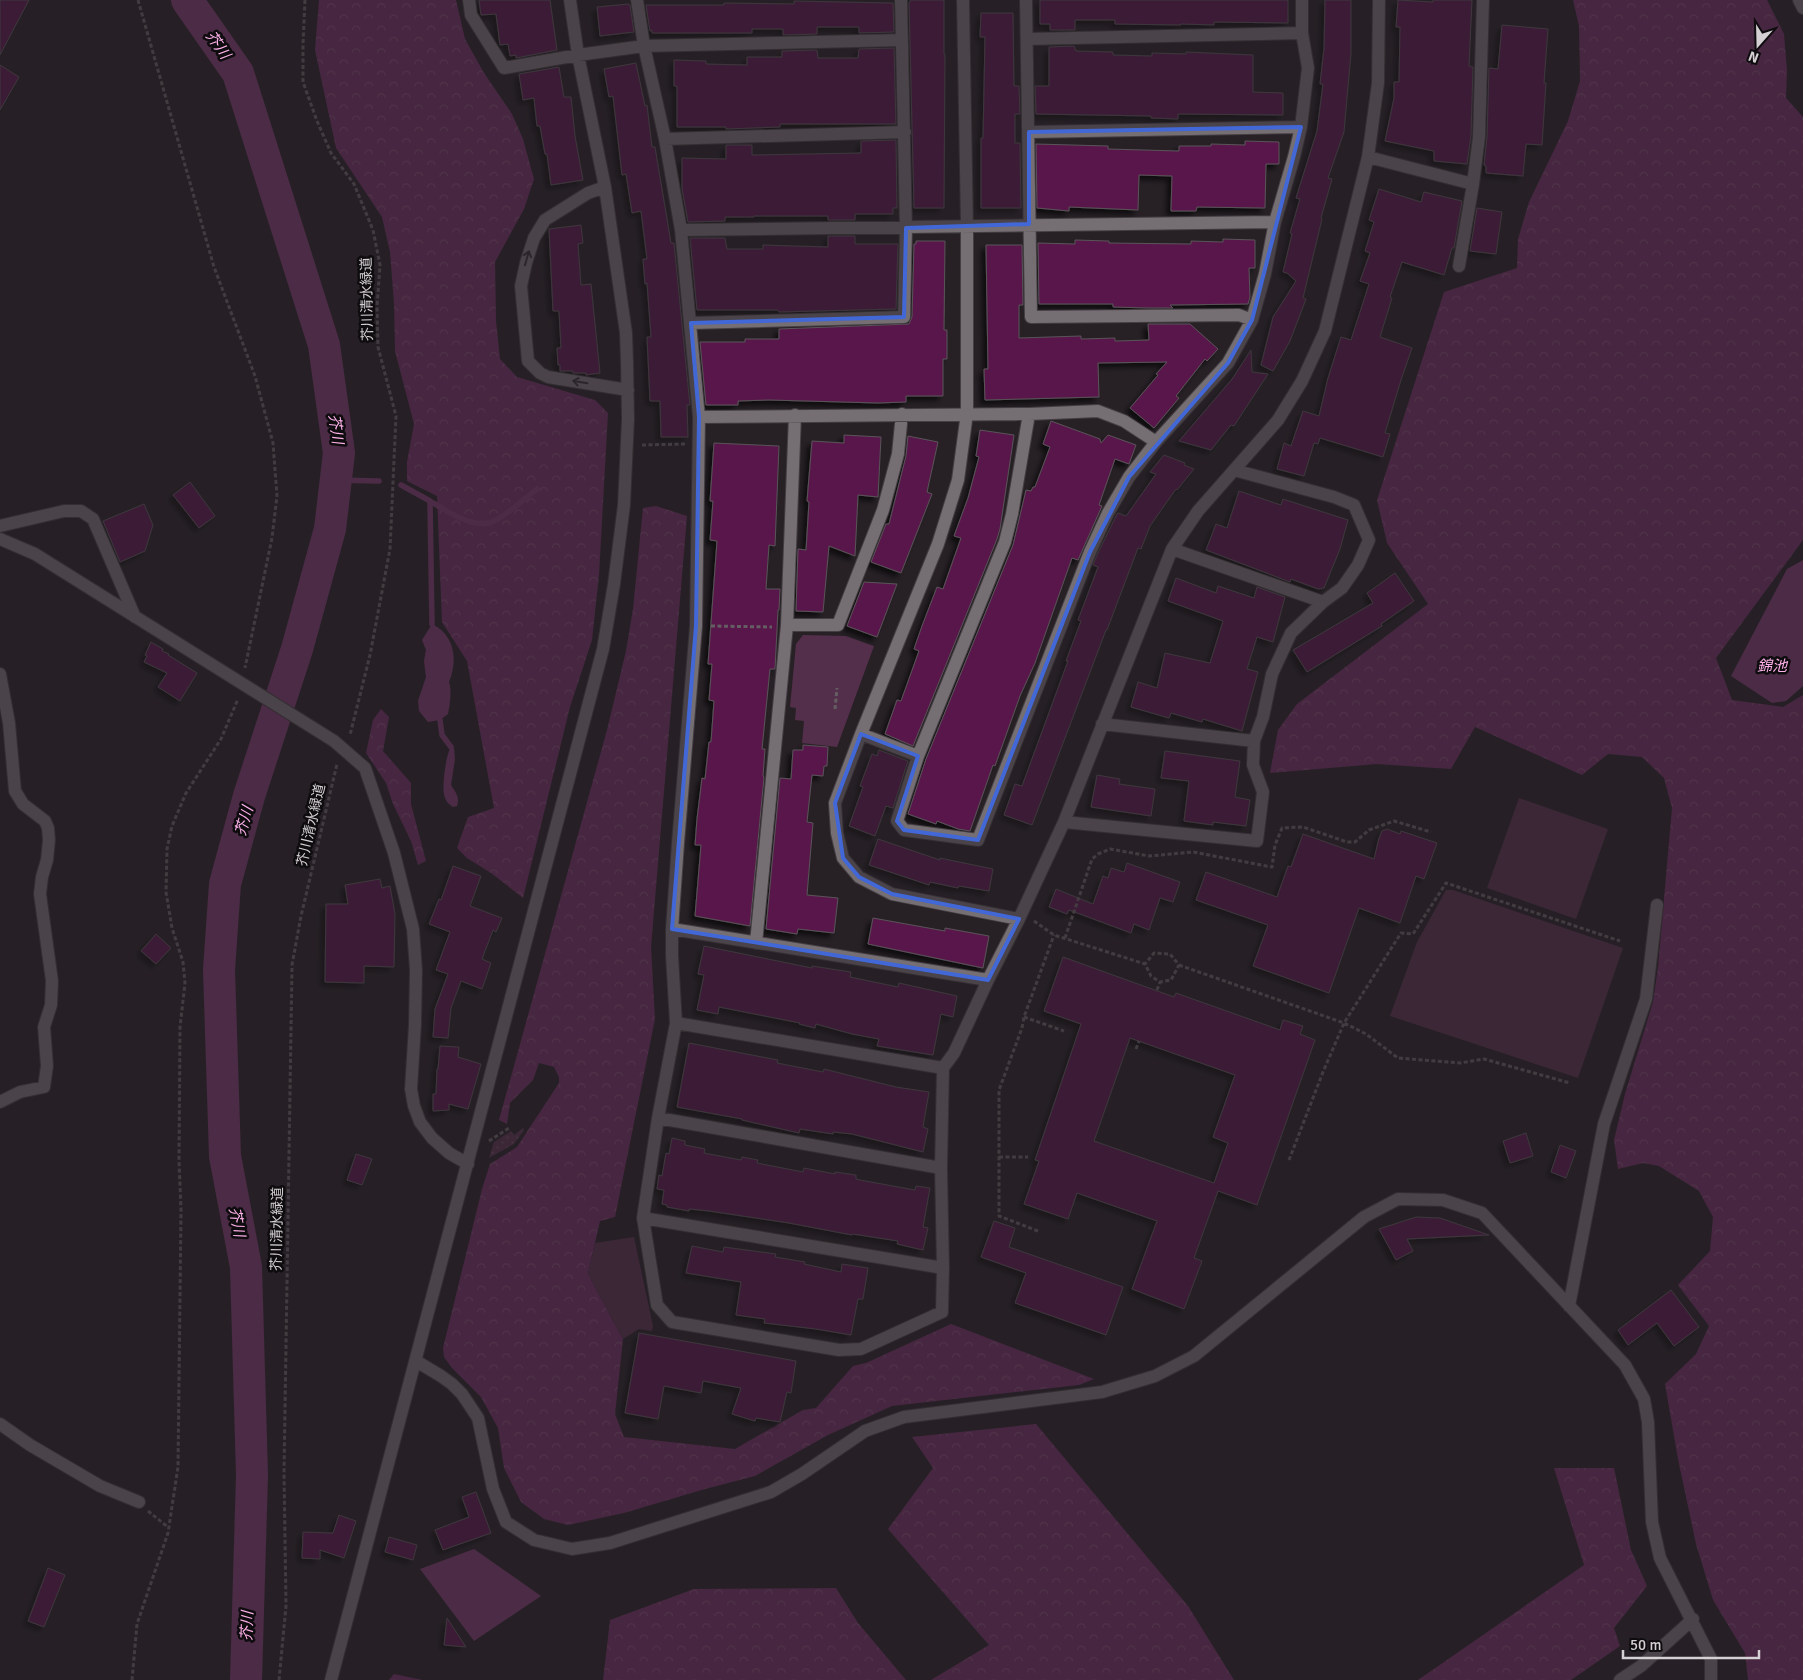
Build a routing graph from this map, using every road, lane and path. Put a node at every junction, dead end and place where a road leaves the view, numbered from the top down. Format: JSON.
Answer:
{"nodes":[{"id":1,"x":138,"y":0,"type":"edge"},
{"id":2,"x":306,"y":0,"type":"edge"},
{"id":3,"x":469,"y":0,"type":"edge"},
{"id":4,"x":570,"y":0,"type":"edge"},
{"id":5,"x":637,"y":0,"type":"edge"},
{"id":6,"x":901,"y":0,"type":"edge"},
{"id":7,"x":963,"y":0,"type":"edge"},
{"id":8,"x":1026,"y":0,"type":"edge"},
{"id":9,"x":1302,"y":0,"type":"edge"},
{"id":10,"x":1379,"y":0,"type":"edge"},
{"id":11,"x":1483,"y":0,"type":"edge"},
{"id":12,"x":1302,"y":33,"type":"junction"},
{"id":13,"x":1027,"y":39,"type":"junction"},
{"id":14,"x":902,"y":40,"type":"junction"},
{"id":15,"x":644,"y":46,"type":"junction"},
{"id":16,"x":578,"y":55,"type":"junction"},
{"id":17,"x":1301,"y":127,"type":"junction"},
{"id":18,"x":905,"y":132,"type":"junction"},
{"id":19,"x":1029,"y":132,"type":"junction"},
{"id":20,"x":665,"y":139,"type":"junction"},
{"id":21,"x":1368,"y":158,"type":"junction"},
{"id":22,"x":1473,"y":184,"type":"junction"},
{"id":23,"x":605,"y":187,"type":"junction"},
{"id":24,"x":1275,"y":222,"type":"junction"},
{"id":25,"x":1029,"y":224,"type":"junction"},
{"id":26,"x":967,"y":226,"type":"junction"},
{"id":27,"x":906,"y":228,"type":"junction"},
{"id":28,"x":681,"y":230,"type":"junction"},
{"id":29,"x":1459,"y":266,"type":"dead end"},
{"id":30,"x":1252,"y":320,"type":"junction"},
{"id":31,"x":691,"y":323,"type":"junction"},
{"id":32,"x":628,"y":390,"type":"junction"},
{"id":33,"x":967,"y":413,"type":"junction"},
{"id":34,"x":902,"y":414,"type":"junction"},
{"id":35,"x":1029,"y":414,"type":"junction"},
{"id":36,"x":795,"y":415,"type":"junction"},
{"id":37,"x":699,"y":417,"type":"junction"},
{"id":38,"x":1156,"y":442,"type":"junction"},
{"id":39,"x":691,"y":444,"type":"dead end"},
{"id":40,"x":641,"y":445,"type":"dead end"},
{"id":41,"x":1234,"y":470,"type":"junction"},
{"id":42,"x":0,"y":526,"type":"edge"},
{"id":43,"x":0,"y":539,"type":"edge"},
{"id":44,"x":1172,"y":549,"type":"junction"},
{"id":45,"x":1323,"y":602,"type":"junction"},
{"id":46,"x":135,"y":617,"type":"junction"},
{"id":47,"x":788,"y":624,"type":"junction"},
{"id":48,"x":710,"y":626,"type":"dead end"},
{"id":49,"x":768,"y":627,"type":"dead end"},
{"id":50,"x":0,"y":674,"type":"edge"},
{"id":51,"x":244,"y":685,"type":"junction"},
{"id":52,"x":837,"y":688,"type":"dead end"},
{"id":53,"x":835,"y":709,"type":"dead end"},
{"id":54,"x":1102,"y":724,"type":"junction"},
{"id":55,"x":861,"y":734,"type":"junction"},
{"id":56,"x":1254,"y":740,"type":"junction"},
{"id":57,"x":339,"y":745,"type":"junction"},
{"id":58,"x":918,"y":756,"type":"junction"},
{"id":59,"x":1064,"y":822,"type":"junction"},
{"id":60,"x":1657,"y":904,"type":"dead end"},
{"id":61,"x":1026,"y":920,"type":"junction"},
{"id":62,"x":672,"y":929,"type":"junction"},
{"id":63,"x":1054,"y":935,"type":"junction"},
{"id":64,"x":1620,"y":941,"type":"dead end"},
{"id":65,"x":756,"y":943,"type":"junction"},
{"id":66,"x":1145,"y":964,"type":"junction"},
{"id":67,"x":1179,"y":965,"type":"junction"},
{"id":68,"x":988,"y":980,"type":"junction"},
{"id":69,"x":1160,"y":982,"type":"junction"},
{"id":70,"x":1157,"y":990,"type":"dead end"},
{"id":71,"x":1024,"y":1017,"type":"junction"},
{"id":72,"x":676,"y":1023,"type":"junction"},
{"id":73,"x":1344,"y":1023,"type":"junction"},
{"id":74,"x":1064,"y":1031,"type":"dead end"},
{"id":75,"x":1139,"y":1041,"type":"dead end"},
{"id":76,"x":1136,"y":1049,"type":"dead end"},
{"id":77,"x":943,"y":1068,"type":"junction"},
{"id":78,"x":1570,"y":1083,"type":"dead end"},
{"id":79,"x":0,"y":1102,"type":"edge"},
{"id":80,"x":658,"y":1118,"type":"junction"},
{"id":81,"x":509,"y":1128,"type":"dead end"},
{"id":82,"x":488,"y":1142,"type":"dead end"},
{"id":83,"x":1028,"y":1157,"type":"dead end"},
{"id":84,"x":999,"y":1158,"type":"junction"},
{"id":85,"x":1289,"y":1160,"type":"dead end"},
{"id":86,"x":468,"y":1164,"type":"junction"},
{"id":87,"x":941,"y":1168,"type":"junction"},
{"id":88,"x":643,"y":1218,"type":"junction"},
{"id":89,"x":1038,"y":1231,"type":"dead end"},
{"id":90,"x":943,"y":1268,"type":"junction"},
{"id":91,"x":1569,"y":1306,"type":"junction"},
{"id":92,"x":416,"y":1361,"type":"junction"},
{"id":93,"x":0,"y":1424,"type":"edge"},
{"id":94,"x":140,"y":1502,"type":"joint"},
{"id":95,"x":169,"y":1528,"type":"junction"},
{"id":96,"x":1693,"y":1619,"type":"junction"},
{"id":97,"x":132,"y":1680,"type":"edge"},
{"id":98,"x":279,"y":1680,"type":"edge"},
{"id":99,"x":331,"y":1680,"type":"edge"},
{"id":100,"x":1620,"y":1680,"type":"edge"},
{"id":101,"x":1711,"y":1680,"type":"edge"}],
"edges":[{"from":1,"to":51,"type":"path"},
{"from":2,"to":57,"type":"path","name":"芥川清水緑道"},
{"from":3,"to":16,"type":"street"},
{"from":4,"to":16,"type":"street"},
{"from":5,"to":15,"type":"street"},
{"from":6,"to":14,"type":"street"},
{"from":7,"to":26,"type":"street"},
{"from":8,"to":13,"type":"street"},
{"from":9,"to":12,"type":"street"},
{"from":10,"to":21,"type":"street"},
{"from":11,"to":22,"type":"street"},
{"from":12,"to":13,"type":"street"},
{"from":12,"to":17,"type":"street"},
{"from":13,"to":19,"type":"street"},
{"from":14,"to":15,"type":"street"},
{"from":14,"to":18,"type":"street"},
{"from":15,"to":16,"type":"street"},
{"from":15,"to":20,"type":"street"},
{"from":16,"to":23,"type":"street"},
{"from":17,"to":19,"type":"street"},
{"from":17,"to":24,"type":"street"},
{"from":18,"to":20,"type":"street"},
{"from":18,"to":27,"type":"street"},
{"from":19,"to":25,"type":"street"},
{"from":20,"to":28,"type":"street"},
{"from":21,"to":22,"type":"street"},
{"from":21,"to":41,"type":"street"},
{"from":22,"to":29,"type":"street"},
{"from":23,"to":32,"type":"street"},
{"from":32,"to":23,"type":"street","one_way":true},
{"from":24,"to":25,"type":"street"},
{"from":24,"to":30,"type":"street"},
{"from":25,"to":26,"type":"street"},
{"from":25,"to":30,"type":"street"},
{"from":26,"to":27,"type":"street"},
{"from":26,"to":33,"type":"street"},
{"from":27,"to":28,"type":"street"},
{"from":27,"to":31,"type":"street"},
{"from":28,"to":31,"type":"street"},
{"from":30,"to":38,"type":"street"},
{"from":31,"to":37,"type":"street"},
{"from":32,"to":86,"type":"street"},
{"from":33,"to":34,"type":"street"},
{"from":33,"to":35,"type":"street"},
{"from":33,"to":55,"type":"street"},
{"from":34,"to":36,"type":"street"},
{"from":34,"to":47,"type":"street"},
{"from":35,"to":38,"type":"street"},
{"from":35,"to":58,"type":"street"},
{"from":36,"to":37,"type":"street"},
{"from":36,"to":47,"type":"street"},
{"from":37,"to":62,"type":"street"},
{"from":38,"to":58,"type":"street"},
{"from":39,"to":40,"type":"path"},
{"from":41,"to":44,"type":"street"},
{"from":41,"to":45,"type":"street"},
{"from":42,"to":46,"type":"street"},
{"from":43,"to":46,"type":"street"},
{"from":44,"to":45,"type":"street"},
{"from":44,"to":54,"type":"street"},
{"from":45,"to":56,"type":"street"},
{"from":46,"to":51,"type":"street"},
{"from":47,"to":65,"type":"street"},
{"from":48,"to":49,"type":"path"},
{"from":50,"to":79,"type":"street"},
{"from":51,"to":57,"type":"street"},
{"from":51,"to":95,"type":"path"},
{"from":52,"to":53,"type":"path"},
{"from":54,"to":56,"type":"street"},
{"from":54,"to":59,"type":"street"},
{"from":55,"to":58,"type":"street"},
{"from":55,"to":61,"type":"street"},
{"from":56,"to":59,"type":"street"},
{"from":57,"to":86,"type":"street"},
{"from":57,"to":98,"type":"path","name":"芥川清水緑道"},
{"from":59,"to":61,"type":"street"},
{"from":60,"to":91,"type":"street"},
{"from":61,"to":63,"type":"path"},
{"from":61,"to":68,"type":"street"},
{"from":62,"to":65,"type":"street"},
{"from":62,"to":72,"type":"street"},
{"from":63,"to":66,"type":"path"},
{"from":63,"to":71,"type":"path"},
{"from":64,"to":73,"type":"path"},
{"from":65,"to":68,"type":"street"},
{"from":66,"to":67,"type":"path"},
{"from":66,"to":69,"type":"path"},
{"from":67,"to":69,"type":"path"},
{"from":67,"to":73,"type":"path"},
{"from":68,"to":77,"type":"street"},
{"from":69,"to":70,"type":"path"},
{"from":71,"to":74,"type":"path"},
{"from":71,"to":84,"type":"path"},
{"from":72,"to":77,"type":"street"},
{"from":72,"to":80,"type":"street"},
{"from":73,"to":78,"type":"path"},
{"from":73,"to":85,"type":"path"},
{"from":75,"to":76,"type":"path"},
{"from":77,"to":87,"type":"street"},
{"from":80,"to":87,"type":"street"},
{"from":80,"to":88,"type":"street"},
{"from":81,"to":82,"type":"path"},
{"from":83,"to":84,"type":"path"},
{"from":84,"to":89,"type":"path"},
{"from":86,"to":92,"type":"street"},
{"from":87,"to":90,"type":"street"},
{"from":88,"to":90,"type":"street"},
{"from":88,"to":90,"type":"street"},
{"from":91,"to":92,"type":"street"},
{"from":91,"to":96,"type":"street"},
{"from":92,"to":99,"type":"street"},
{"from":93,"to":94,"type":"street"},
{"from":94,"to":95,"type":"path"},
{"from":95,"to":97,"type":"path"},
{"from":96,"to":100,"type":"street"},
{"from":96,"to":101,"type":"street"}]}
